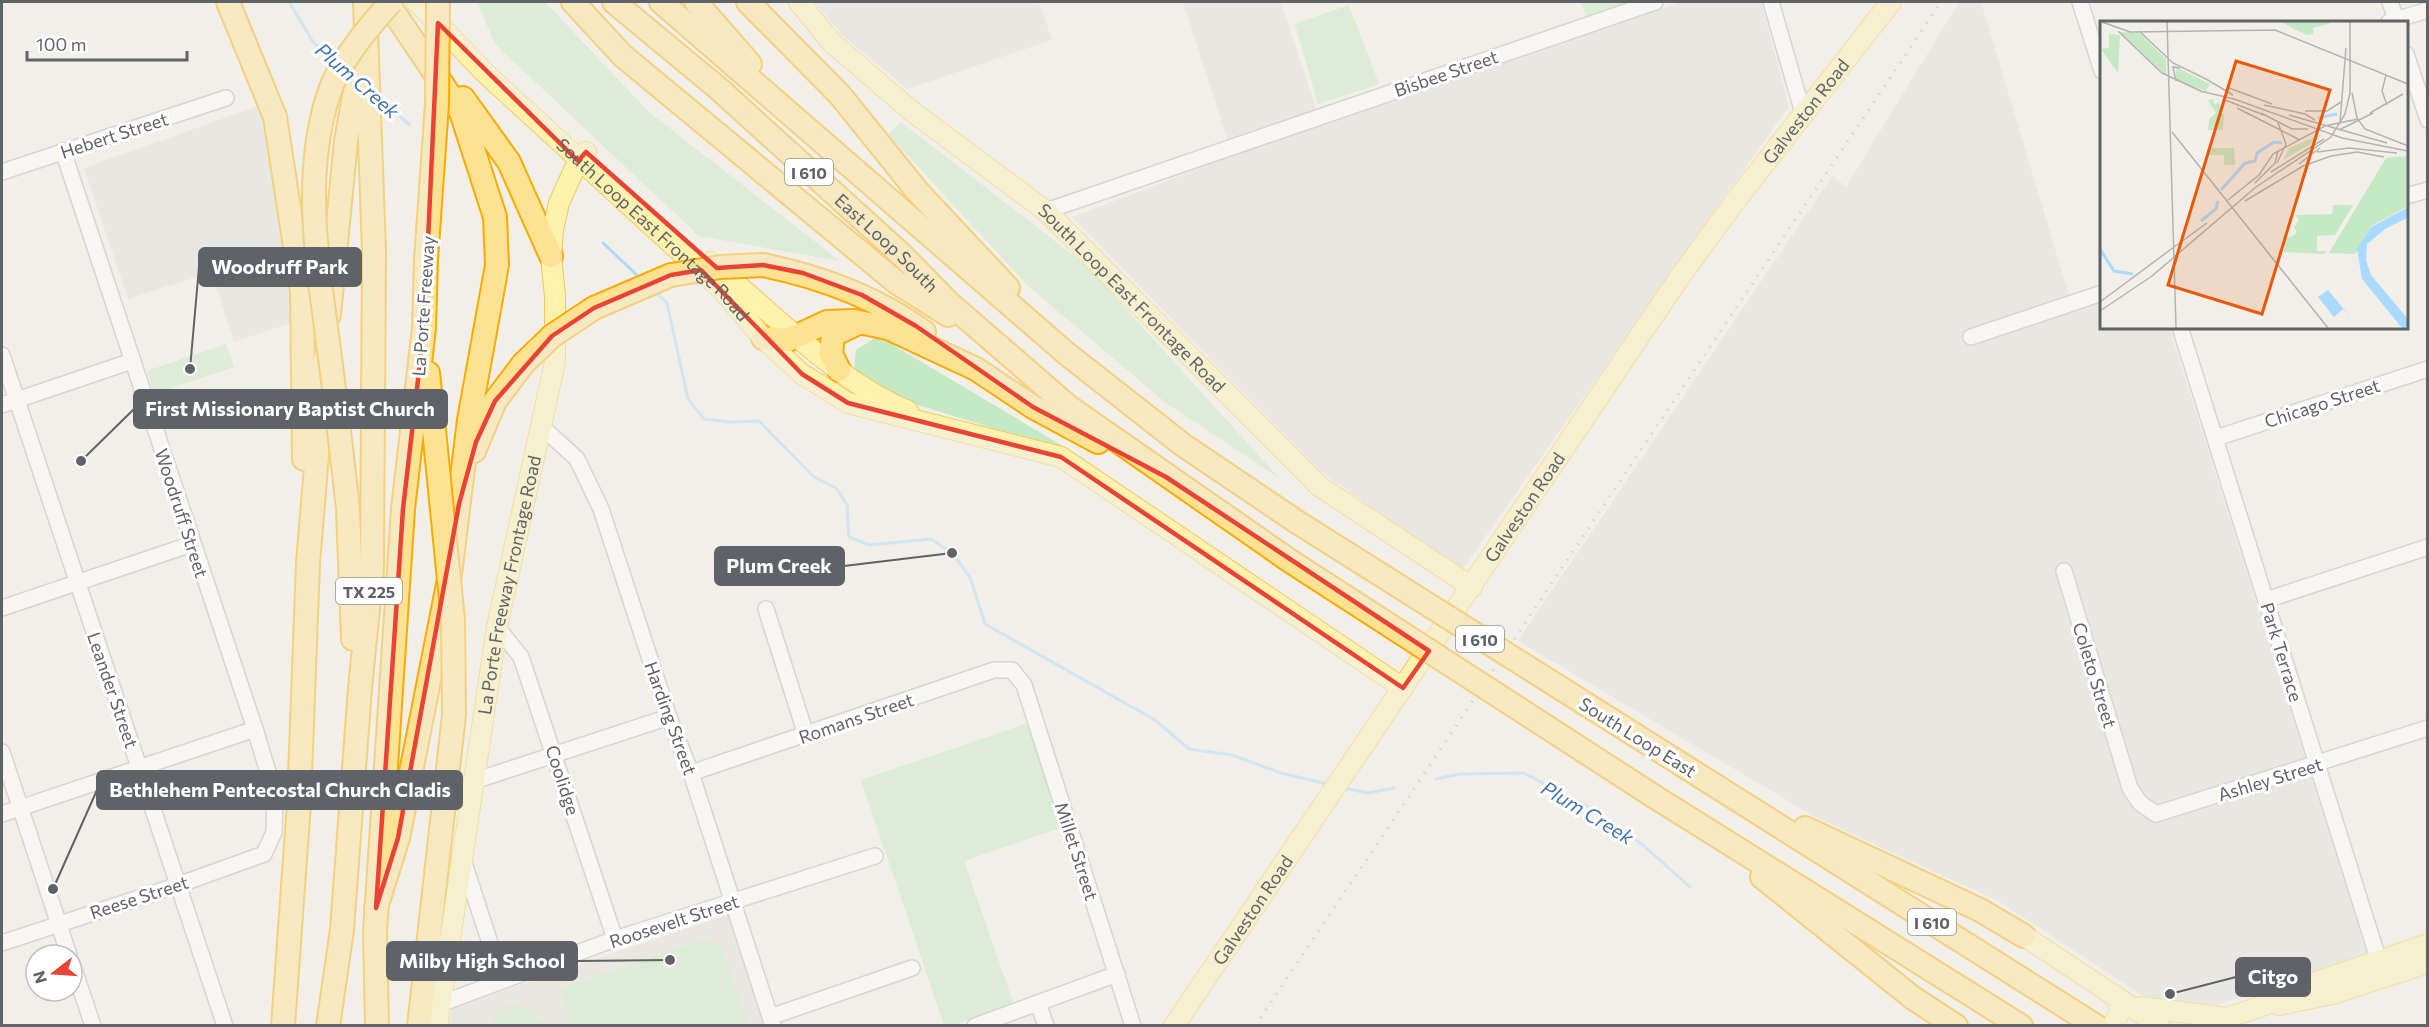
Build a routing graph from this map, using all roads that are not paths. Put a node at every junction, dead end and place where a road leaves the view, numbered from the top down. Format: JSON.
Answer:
{"nodes":[{"id":1,"x":228,"y":2,"type":"edge"},
{"id":2,"x":365,"y":2,"type":"edge"},
{"id":3,"x":389,"y":2,"type":"edge"},
{"id":4,"x":417,"y":2,"type":"edge"},
{"id":5,"x":436,"y":2,"type":"edge"},
{"id":6,"x":573,"y":2,"type":"edge"},
{"id":7,"x":614,"y":2,"type":"edge"},
{"id":8,"x":661,"y":2,"type":"edge"},
{"id":9,"x":696,"y":2,"type":"edge"},
{"id":10,"x":748,"y":2,"type":"edge"},
{"id":11,"x":799,"y":2,"type":"edge"},
{"id":12,"x":1655,"y":2,"type":"edge"},
{"id":13,"x":1771,"y":2,"type":"edge"},
{"id":14,"x":1891,"y":2,"type":"edge"},
{"id":15,"x":2080,"y":2,"type":"edge"},
{"id":16,"x":2390,"y":2,"type":"edge"},
{"id":17,"x":2427,"y":10,"type":"edge"},
{"id":18,"x":2394,"y":21,"type":"edge"},
{"id":19,"x":2397,"y":21,"type":"edge"},
{"id":20,"x":365,"y":34,"type":"junction"},
{"id":21,"x":412,"y":37,"type":"junction"},
{"id":22,"x":2408,"y":60,"type":"edge"},
{"id":23,"x":2100,"y":65,"type":"edge"},
{"id":24,"x":226,"y":98,"type":"dead end"},
{"id":25,"x":1803,"y":113,"type":"junction"},
{"id":26,"x":2427,"y":120,"type":"edge"},
{"id":27,"x":802,"y":124,"type":"junction"},
{"id":28,"x":63,"y":151,"type":"junction"},
{"id":29,"x":582,"y":156,"type":"junction"},
{"id":30,"x":2,"y":172,"type":"edge"},
{"id":31,"x":2427,"y":190,"type":"edge"},
{"id":32,"x":2408,"y":195,"type":"edge"},
{"id":33,"x":559,"y":203,"type":"junction"},
{"id":34,"x":625,"y":203,"type":"junction"},
{"id":35,"x":1046,"y":211,"type":"junction"},
{"id":36,"x":551,"y":256,"type":"junction"},
{"id":37,"x":2100,"y":294,"type":"edge"},
{"id":38,"x":860,"y":322,"type":"junction"},
{"id":39,"x":424,"y":328,"type":"junction"},
{"id":40,"x":2180,"y":328,"type":"edge"},
{"id":41,"x":798,"y":336,"type":"junction"},
{"id":42,"x":1971,"y":337,"type":"dead end"},
{"id":43,"x":763,"y":338,"type":"junction"},
{"id":44,"x":1000,"y":348,"type":"junction"},
{"id":45,"x":1067,"y":354,"type":"junction"},
{"id":46,"x":2,"y":355,"type":"edge"},
{"id":47,"x":132,"y":361,"type":"junction"},
{"id":48,"x":976,"y":369,"type":"junction"},
{"id":49,"x":2427,"y":369,"type":"edge"},
{"id":50,"x":839,"y":370,"type":"junction"},
{"id":51,"x":9,"y":403,"type":"edge"},
{"id":52,"x":542,"y":426,"type":"junction"},
{"id":53,"x":947,"y":427,"type":"junction"},
{"id":54,"x":2216,"y":438,"type":"junction"},
{"id":55,"x":1183,"y":445,"type":"joint"},
{"id":56,"x":1166,"y":477,"type":"junction"},
{"id":57,"x":459,"y":504,"type":"junction"},
{"id":58,"x":192,"y":544,"type":"junction"},
{"id":59,"x":2427,"y":547,"type":"edge"},
{"id":60,"x":309,"y":563,"type":"junction"},
{"id":61,"x":2064,"y":571,"type":"dead end"},
{"id":62,"x":77,"y":584,"type":"junction"},
{"id":63,"x":1472,"y":587,"type":"junction"},
{"id":64,"x":2266,"y":600,"type":"junction"},
{"id":65,"x":2,"y":608,"type":"edge"},
{"id":66,"x":766,"y":609,"type":"dead end"},
{"id":67,"x":497,"y":627,"type":"junction"},
{"id":68,"x":1018,"y":677,"type":"joint"},
{"id":69,"x":360,"y":688,"type":"junction"},
{"id":70,"x":1403,"y":688,"type":"junction"},
{"id":71,"x":669,"y":717,"type":"junction"},
{"id":72,"x":2427,"y":728,"type":"edge"},
{"id":73,"x":255,"y":729,"type":"junction"},
{"id":74,"x":806,"y":735,"type":"junction"},
{"id":75,"x":2,"y":752,"type":"edge"},
{"id":76,"x":556,"y":755,"type":"junction"},
{"id":77,"x":2317,"y":765,"type":"junction"},
{"id":78,"x":139,"y":768,"type":"junction"},
{"id":79,"x":691,"y":773,"type":"junction"},
{"id":80,"x":2127,"y":780,"type":"joint"},
{"id":81,"x":474,"y":781,"type":"junction"},
{"id":82,"x":20,"y":808,"type":"junction"},
{"id":83,"x":2,"y":814,"type":"edge"},
{"id":84,"x":1779,"y":820,"type":"junction"},
{"id":85,"x":269,"y":842,"type":"joint"},
{"id":86,"x":875,"y":856,"type":"dead end"},
{"id":87,"x":462,"y":858,"type":"junction"},
{"id":88,"x":1752,"y":863,"type":"junction"},
{"id":89,"x":178,"y":885,"type":"junction"},
{"id":90,"x":732,"y":902,"type":"junction"},
{"id":91,"x":376,"y":908,"type":"junction"},
{"id":92,"x":58,"y":923,"type":"junction"},
{"id":93,"x":2024,"y":936,"type":"joint"},
{"id":94,"x":615,"y":939,"type":"junction"},
{"id":95,"x":2,"y":943,"type":"edge"},
{"id":96,"x":65,"y":943,"type":"edge"},
{"id":97,"x":2427,"y":944,"type":"edge"},
{"id":98,"x":2427,"y":963,"type":"edge"},
{"id":99,"x":912,"y":968,"type":"dead end"},
{"id":100,"x":2381,"y":969,"type":"junction"},
{"id":101,"x":1117,"y":974,"type":"junction"},
{"id":102,"x":502,"y":980,"type":"junction"},
{"id":103,"x":84,"y":999,"type":"edge"},
{"id":104,"x":2123,"y":1000,"type":"junction"},
{"id":105,"x":1038,"y":1003,"type":"junction"},
{"id":106,"x":440,"y":1004,"type":"junction"},
{"id":107,"x":2265,"y":1005,"type":"junction"},
{"id":108,"x":2228,"y":1017,"type":"junction"},
{"id":109,"x":772,"y":1021,"type":"edge"},
{"id":110,"x":2091,"y":1023,"type":"edge"},
{"id":111,"x":93,"y":1026,"type":"edge"},
{"id":112,"x":225,"y":1026,"type":"edge"},
{"id":113,"x":283,"y":1026,"type":"edge"},
{"id":114,"x":328,"y":1026,"type":"edge"},
{"id":115,"x":377,"y":1026,"type":"edge"},
{"id":116,"x":419,"y":1026,"type":"edge"},
{"id":117,"x":437,"y":1026,"type":"edge"},
{"id":118,"x":975,"y":1026,"type":"edge"},
{"id":119,"x":1046,"y":1026,"type":"edge"},
{"id":120,"x":1133,"y":1026,"type":"edge"},
{"id":121,"x":1174,"y":1026,"type":"edge"},
{"id":122,"x":1956,"y":1026,"type":"edge"},
{"id":123,"x":2021,"y":1026,"type":"edge"},
{"id":124,"x":2112,"y":1026,"type":"edge"},
{"id":125,"x":2160,"y":1026,"type":"edge"},
{"id":126,"x":2203,"y":1026,"type":"edge"},
{"id":127,"x":2248,"y":1026,"type":"edge"}],
"edges":[{"from":1,"to":60,"type":"highway"},
{"from":2,"to":20,"type":"highway","number":"TX 225"},
{"from":3,"to":21,"type":"highway"},
{"from":3,"to":69,"type":"highway","bridge":true},
{"from":4,"to":29,"type":"main road","name":"South Loop East Frontage Road"},
{"from":5,"to":29,"type":"main road","name":"South Loop East Frontage Road"},
{"from":5,"to":39,"type":"highway","name":"La Porte Freeway","number":"TX 225","bridge":true},
{"from":6,"to":44,"type":"highway"},
{"from":7,"to":44,"type":"highway","name":"East Loop South","number":"I 610"},
{"from":8,"to":27,"type":"highway","name":"East Loop South","number":"I 610"},
{"from":9,"to":27,"type":"highway"},
{"from":10,"to":45,"type":"highway"},
{"from":11,"to":35,"type":"main road","name":"South Loop East Frontage Road"},
{"from":12,"to":35,"type":"street","name":"Bisbee Street"},
{"from":13,"to":25,"type":"street"},
{"from":14,"to":25,"type":"main road","name":"Galveston Road"},
{"from":15,"to":23,"type":"street"},
{"from":16,"to":18,"type":"street"},
{"from":17,"to":19,"type":"street"},
{"from":20,"to":60,"type":"highway"},
{"from":20,"to":69,"type":"highway","number":"TX 225"},
{"from":21,"to":36,"type":"highway"},
{"from":21,"to":57,"type":"highway"},
{"from":22,"to":26,"type":"street"},
{"from":24,"to":28,"type":"street","name":"Hebert Street"},
{"from":25,"to":63,"type":"main road","name":"Galveston Road"},
{"from":27,"to":45,"type":"highway","name":"East Loop South","number":"I 610"},
{"from":28,"to":30,"type":"street","name":"Hebert Street"},
{"from":28,"to":47,"type":"street","name":"Woodruff Street"},
{"from":29,"to":33,"type":"main road","name":"La Porte Freeway Frontage Road"},
{"from":29,"to":34,"type":"main road","name":"South Loop East Frontage Road"},
{"from":29,"to":41,"type":"main road","name":"South Loop East Frontage Road"},
{"from":31,"to":32,"type":"street"},
{"from":33,"to":34,"type":"main road"},
{"from":33,"to":36,"type":"main road","name":"La Porte Freeway Frontage Road"},
{"from":34,"to":43,"type":"main road","name":"South Loop East Frontage Road"},
{"from":35,"to":63,"type":"main road","name":"South Loop East Frontage Road"},
{"from":36,"to":52,"type":"main road","name":"La Porte Freeway Frontage Road"},
{"from":37,"to":42,"type":"street"},
{"from":38,"to":41,"type":"highway"},
{"from":38,"to":48,"type":"highway"},
{"from":38,"to":50,"type":"highway"},
{"from":39,"to":91,"type":"highway","name":"La Porte Freeway","number":"TX 225"},
{"from":39,"to":116,"type":"highway","bridge":true},
{"from":40,"to":54,"type":"street","name":"Park Terrace"},
{"from":41,"to":43,"type":"highway"},
{"from":41,"to":50,"type":"main road","name":"South Loop East Frontage Road"},
{"from":43,"to":53,"type":"main road","name":"South Loop East Frontage Road"},
{"from":44,"to":56,"type":"highway","name":"East Loop South","number":"I 610"},
{"from":45,"to":55,"type":"highway","name":"East Loop South","number":"I 610"},
{"from":46,"to":51,"type":"street","name":"Leander Street"},
{"from":47,"to":51,"type":"street"},
{"from":47,"to":58,"type":"street","name":"Woodruff Street"},
{"from":48,"to":56,"type":"highway"},
{"from":48,"to":57,"type":"highway","bridge":true},
{"from":49,"to":54,"type":"street","name":"Chicago Street"},
{"from":50,"to":53,"type":"main road","name":"South Loop East Frontage Road"},
{"from":51,"to":62,"type":"street","name":"Leander Street"},
{"from":52,"to":67,"type":"main road","name":"La Porte Freeway Frontage Road"},
{"from":52,"to":71,"type":"street","name":"Harding Street"},
{"from":53,"to":70,"type":"main road","name":"South Loop East Frontage Road"},
{"from":54,"to":64,"type":"street","name":"Park Terrace"},
{"from":55,"to":84,"type":"highway","name":"South Loop East","number":"I 610","bridge":true},
{"from":56,"to":88,"type":"highway","number":"I 610","bridge":true},
{"from":57,"to":91,"type":"highway"},
{"from":58,"to":62,"type":"street"},
{"from":58,"to":73,"type":"street","name":"Woodruff Street"},
{"from":59,"to":64,"type":"street"},
{"from":60,"to":113,"type":"highway"},
{"from":61,"to":80,"type":"street","name":"Coleto Street"},
{"from":62,"to":65,"type":"street"},
{"from":62,"to":78,"type":"street","name":"Leander Street"},
{"from":63,"to":70,"type":"main road","name":"Galveston Road"},
{"from":64,"to":77,"type":"street","name":"Park Terrace"},
{"from":66,"to":74,"type":"street"},
{"from":67,"to":76,"type":"street","name":"Coolidge"},
{"from":67,"to":81,"type":"main road","name":"La Porte Freeway Frontage Road"},
{"from":68,"to":74,"type":"street","name":"Romans Street"},
{"from":68,"to":101,"type":"street","name":"Millet Street"},
{"from":69,"to":114,"type":"highway","number":"TX 225"},
{"from":70,"to":121,"type":"main road","name":"Galveston Road"},
{"from":71,"to":76,"type":"street"},
{"from":71,"to":79,"type":"street","name":"Harding Street"},
{"from":72,"to":77,"type":"street","name":"Ashley Street"},
{"from":73,"to":78,"type":"street"},
{"from":73,"to":85,"type":"street","name":"Woodruff Street"},
{"from":74,"to":79,"type":"street","name":"Romans Street"},
{"from":75,"to":82,"type":"street"},
{"from":76,"to":81,"type":"street"},
{"from":76,"to":94,"type":"street","name":"Coolidge"},
{"from":77,"to":80,"type":"street","name":"Ashley Street"},
{"from":77,"to":100,"type":"street","name":"Park Terrace"},
{"from":78,"to":82,"type":"street"},
{"from":78,"to":89,"type":"street","name":"Leander Street"},
{"from":79,"to":90,"type":"street","name":"Harding Street"},
{"from":81,"to":87,"type":"main road","name":"La Porte Freeway Frontage Road"},
{"from":82,"to":83,"type":"street"},
{"from":82,"to":92,"type":"street"},
{"from":84,"to":93,"type":"highway"},
{"from":84,"to":110,"type":"highway","name":"South Loop East","number":"I 610"},
{"from":85,"to":89,"type":"street","name":"Reese Street"},
{"from":86,"to":90,"type":"street","name":"Roosevelt Street"},
{"from":87,"to":102,"type":"street"},
{"from":87,"to":106,"type":"main road","name":"La Porte Freeway Frontage Road"},
{"from":88,"to":122,"type":"highway"},
{"from":88,"to":123,"type":"highway","number":"I 610"},
{"from":89,"to":92,"type":"street","name":"Reese Street"},
{"from":89,"to":112,"type":"street","name":"Leander Street"},
{"from":90,"to":94,"type":"street","name":"Roosevelt Street"},
{"from":90,"to":109,"type":"street","name":"Harding Street"},
{"from":91,"to":115,"type":"highway","name":"La Porte Freeway","number":"TX 225"},
{"from":92,"to":95,"type":"street","name":"Reese Street"},
{"from":92,"to":96,"type":"street"},
{"from":93,"to":104,"type":"main road"},
{"from":94,"to":102,"type":"street","name":"Roosevelt Street"},
{"from":97,"to":100,"type":"main road"},
{"from":98,"to":100,"type":"main road"},
{"from":99,"to":109,"type":"street"},
{"from":100,"to":107,"type":"main road"},
{"from":101,"to":105,"type":"street"},
{"from":101,"to":120,"type":"street","name":"Millet Street"},
{"from":102,"to":106,"type":"street","name":"Roosevelt Street"},
{"from":103,"to":111,"type":"street"},
{"from":104,"to":108,"type":"main road"},
{"from":104,"to":124,"type":"main road"},
{"from":104,"to":125,"type":"main road"},
{"from":105,"to":118,"type":"street"},
{"from":105,"to":119,"type":"street"},
{"from":106,"to":117,"type":"main road","name":"La Porte Freeway Frontage Road"},
{"from":107,"to":108,"type":"main road"},
{"from":107,"to":127,"type":"main road"},
{"from":108,"to":126,"type":"main road"}]}
